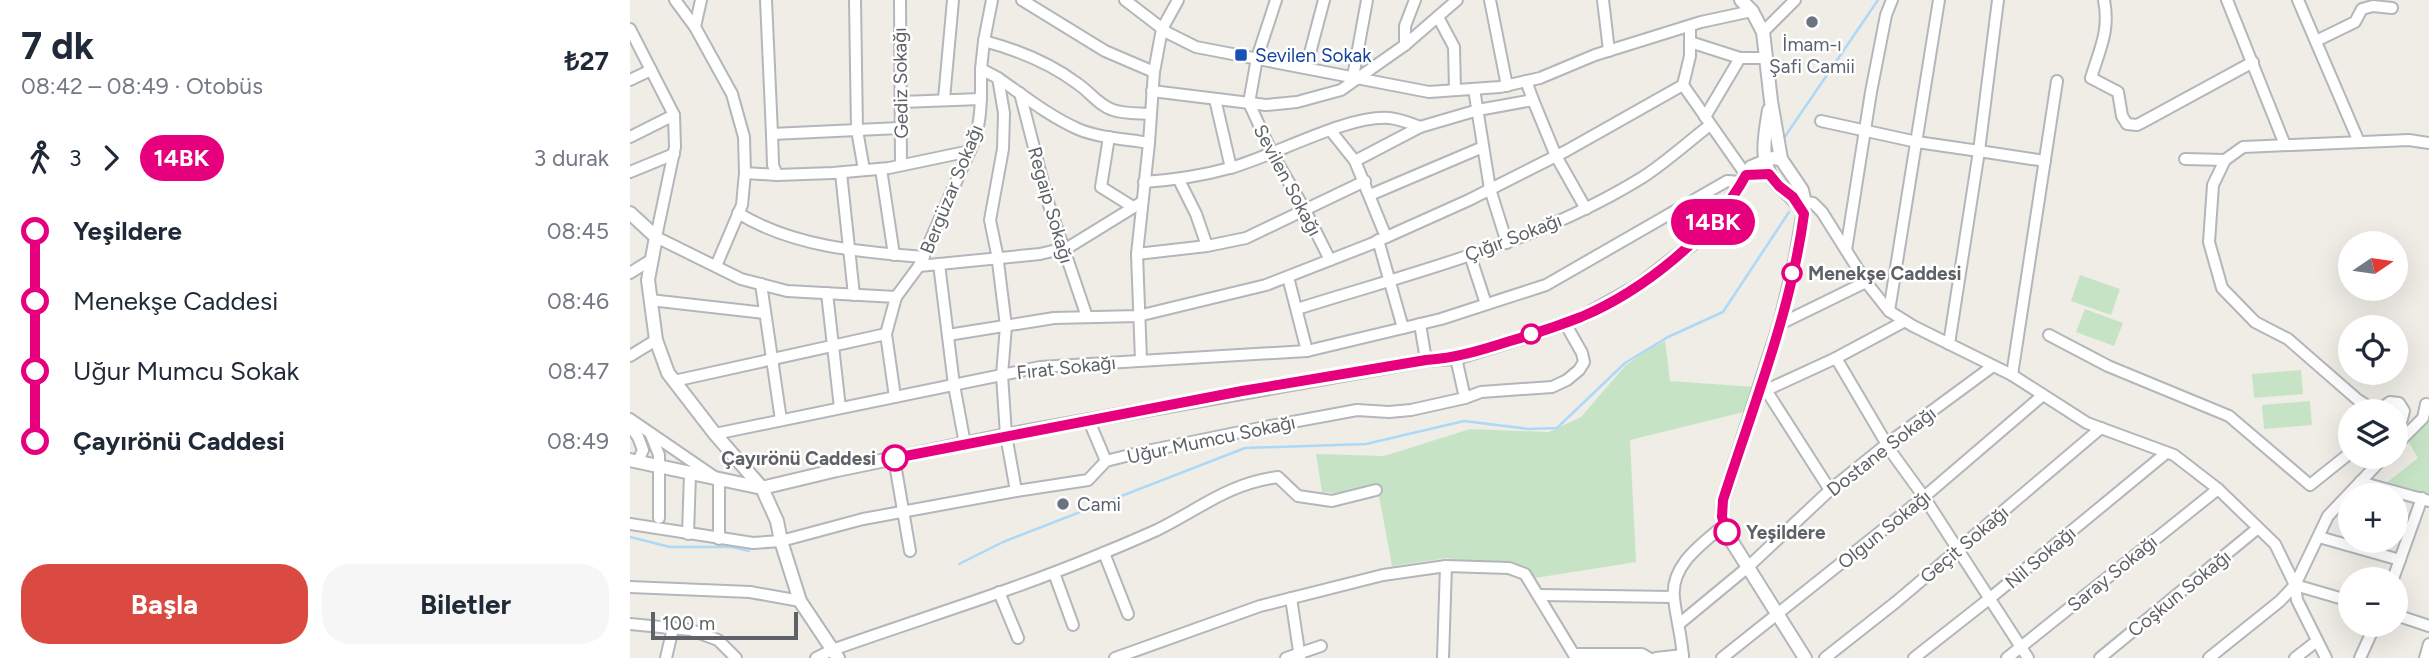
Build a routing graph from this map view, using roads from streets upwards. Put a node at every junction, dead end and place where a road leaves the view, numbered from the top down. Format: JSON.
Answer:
{"nodes":[{"id":1,"x":676,"y":0,"type":"edge"},
{"id":2,"x":701,"y":0,"type":"edge"},
{"id":3,"x":766,"y":0,"type":"edge"},
{"id":4,"x":855,"y":0,"type":"edge"},
{"id":5,"x":900,"y":0,"type":"edge"},
{"id":6,"x":953,"y":0,"type":"edge"},
{"id":7,"x":992,"y":0,"type":"edge"},
{"id":8,"x":1022,"y":0,"type":"edge"},
{"id":9,"x":1125,"y":0,"type":"edge"},
{"id":10,"x":1178,"y":0,"type":"edge"},
{"id":11,"x":1276,"y":0,"type":"edge"},
{"id":12,"x":1324,"y":0,"type":"edge"},
{"id":13,"x":1367,"y":0,"type":"edge"},
{"id":14,"x":1415,"y":0,"type":"edge"},
{"id":15,"x":1457,"y":0,"type":"edge"},
{"id":16,"x":1490,"y":0,"type":"edge"},
{"id":17,"x":1603,"y":0,"type":"edge"},
{"id":18,"x":1741,"y":0,"type":"edge"},
{"id":19,"x":1795,"y":0,"type":"edge"},
{"id":20,"x":1892,"y":0,"type":"edge"},
{"id":21,"x":1939,"y":0,"type":"edge"},
{"id":22,"x":1998,"y":0,"type":"edge"},
{"id":23,"x":2104,"y":0,"type":"edge"},
{"id":24,"x":2227,"y":0,"type":"edge"},
{"id":25,"x":2298,"y":0,"type":"edge"},
{"id":26,"x":2392,"y":8,"type":"dead end"},
{"id":27,"x":1752,"y":11,"type":"junction"},
{"id":28,"x":1438,"y":17,"type":"junction"},
{"id":29,"x":1690,"y":26,"type":"junction"},
{"id":30,"x":695,"y":27,"type":"junction"},
{"id":31,"x":630,"y":29,"type":"edge"},
{"id":32,"x":1162,"y":29,"type":"junction"},
{"id":33,"x":1763,"y":32,"type":"junction"},
{"id":34,"x":984,"y":41,"type":"junction"},
{"id":35,"x":2316,"y":41,"type":"junction"},
{"id":36,"x":1690,"y":42,"type":"junction"},
{"id":37,"x":633,"y":43,"type":"edge"},
{"id":38,"x":1405,"y":45,"type":"junction"},
{"id":39,"x":1609,"y":51,"type":"junction"},
{"id":40,"x":1257,"y":58,"type":"junction"},
{"id":41,"x":1740,"y":58,"type":"junction"},
{"id":42,"x":1765,"y":58,"type":"junction"},
{"id":43,"x":2253,"y":62,"type":"junction"},
{"id":44,"x":1306,"y":68,"type":"junction"},
{"id":45,"x":981,"y":69,"type":"junction"},
{"id":46,"x":652,"y":70,"type":"junction"},
{"id":47,"x":1154,"y":72,"type":"junction"},
{"id":48,"x":1356,"y":77,"type":"junction"},
{"id":49,"x":998,"y":78,"type":"junction"},
{"id":50,"x":630,"y":80,"type":"edge"},
{"id":51,"x":1526,"y":81,"type":"junction"},
{"id":52,"x":2057,"y":81,"type":"dead end"},
{"id":53,"x":1683,"y":85,"type":"junction"},
{"id":54,"x":1507,"y":86,"type":"junction"},
{"id":55,"x":1474,"y":89,"type":"junction"},
{"id":56,"x":1455,"y":90,"type":"junction"},
{"id":57,"x":1152,"y":91,"type":"junction"},
{"id":58,"x":1020,"y":93,"type":"junction"},
{"id":59,"x":944,"y":99,"type":"junction"},
{"id":60,"x":982,"y":99,"type":"junction"},
{"id":61,"x":1215,"y":99,"type":"junction"},
{"id":62,"x":1533,"y":100,"type":"junction"},
{"id":63,"x":1771,"y":101,"type":"junction"},
{"id":64,"x":901,"y":102,"type":"junction"},
{"id":65,"x":1248,"y":103,"type":"junction"},
{"id":66,"x":1478,"y":110,"type":"junction"},
{"id":67,"x":1151,"y":114,"type":"junction"},
{"id":68,"x":674,"y":115,"type":"junction"},
{"id":69,"x":1707,"y":121,"type":"junction"},
{"id":70,"x":1821,"y":121,"type":"dead end"},
{"id":71,"x":1420,"y":127,"type":"junction"},
{"id":72,"x":900,"y":128,"type":"junction"},
{"id":73,"x":1865,"y":129,"type":"junction"},
{"id":74,"x":857,"y":130,"type":"junction"},
{"id":75,"x":1331,"y":131,"type":"junction"},
{"id":76,"x":772,"y":134,"type":"junction"},
{"id":77,"x":630,"y":137,"type":"edge"},
{"id":78,"x":1109,"y":137,"type":"junction"},
{"id":79,"x":1917,"y":142,"type":"junction"},
{"id":80,"x":2359,"y":142,"type":"junction"},
{"id":81,"x":1149,"y":143,"type":"junction"},
{"id":82,"x":2429,"y":144,"type":"edge"},
{"id":83,"x":2285,"y":145,"type":"junction"},
{"id":84,"x":1483,"y":146,"type":"junction"},
{"id":85,"x":970,"y":151,"type":"junction"},
{"id":86,"x":1979,"y":151,"type":"junction"},
{"id":87,"x":1272,"y":153,"type":"junction"},
{"id":88,"x":674,"y":154,"type":"junction"},
{"id":89,"x":1556,"y":156,"type":"junction"},
{"id":90,"x":1781,"y":159,"type":"junction"},
{"id":91,"x":2185,"y":159,"type":"dead end"},
{"id":92,"x":2225,"y":160,"type":"junction"},
{"id":93,"x":1355,"y":161,"type":"junction"},
{"id":94,"x":2045,"y":161,"type":"junction"},
{"id":95,"x":901,"y":165,"type":"junction"},
{"id":96,"x":1769,"y":167,"type":"junction"},
{"id":97,"x":1231,"y":168,"type":"junction"},
{"id":98,"x":881,"y":169,"type":"junction"},
{"id":99,"x":864,"y":170,"type":"junction"},
{"id":100,"x":630,"y":172,"type":"edge"},
{"id":101,"x":746,"y":173,"type":"junction"},
{"id":102,"x":841,"y":173,"type":"junction"},
{"id":103,"x":1791,"y":174,"type":"junction"},
{"id":104,"x":777,"y":175,"type":"junction"},
{"id":105,"x":1744,"y":178,"type":"junction"},
{"id":106,"x":1179,"y":180,"type":"junction"},
{"id":107,"x":1365,"y":181,"type":"junction"},
{"id":108,"x":1144,"y":182,"type":"junction"},
{"id":109,"x":1782,"y":188,"type":"junction"},
{"id":110,"x":1490,"y":189,"type":"junction"},
{"id":111,"x":1370,"y":195,"type":"junction"},
{"id":112,"x":1137,"y":204,"type":"junction"},
{"id":113,"x":1801,"y":205,"type":"junction"},
{"id":114,"x":1586,"y":209,"type":"junction"},
{"id":115,"x":1305,"y":210,"type":"junction"},
{"id":116,"x":630,"y":213,"type":"edge"},
{"id":117,"x":738,"y":213,"type":"junction"},
{"id":118,"x":656,"y":237,"type":"junction"},
{"id":119,"x":1382,"y":239,"type":"junction"},
{"id":120,"x":1507,"y":243,"type":"junction"},
{"id":121,"x":1207,"y":246,"type":"junction"},
{"id":122,"x":849,"y":249,"type":"junction"},
{"id":123,"x":1063,"y":249,"type":"junction"},
{"id":124,"x":1846,"y":250,"type":"junction"},
{"id":125,"x":1137,"y":254,"type":"junction"},
{"id":126,"x":894,"y":255,"type":"junction"},
{"id":127,"x":1470,"y":255,"type":"junction"},
{"id":128,"x":998,"y":258,"type":"junction"},
{"id":129,"x":651,"y":260,"type":"junction"},
{"id":130,"x":1330,"y":260,"type":"junction"},
{"id":131,"x":922,"y":261,"type":"junction"},
{"id":132,"x":939,"y":264,"type":"junction"},
{"id":133,"x":716,"y":266,"type":"junction"},
{"id":134,"x":630,"y":273,"type":"edge"},
{"id":135,"x":1288,"y":277,"type":"junction"},
{"id":136,"x":1391,"y":280,"type":"junction"},
{"id":137,"x":1866,"y":282,"type":"junction"},
{"id":138,"x":761,"y":284,"type":"junction"},
{"id":139,"x":827,"y":293,"type":"junction"},
{"id":140,"x":853,"y":295,"type":"junction"},
{"id":141,"x":896,"y":297,"type":"junction"},
{"id":142,"x":650,"y":300,"type":"junction"},
{"id":143,"x":1486,"y":304,"type":"junction"},
{"id":144,"x":1297,"y":309,"type":"junction"},
{"id":145,"x":1889,"y":311,"type":"junction"},
{"id":146,"x":765,"y":313,"type":"junction"},
{"id":147,"x":1138,"y":316,"type":"junction"},
{"id":148,"x":1087,"y":317,"type":"junction"},
{"id":149,"x":1905,"y":321,"type":"junction"},
{"id":150,"x":1565,"y":323,"type":"junction"},
{"id":151,"x":1420,"y":324,"type":"junction"},
{"id":152,"x":1780,"y":324,"type":"junction"},
{"id":153,"x":1006,"y":326,"type":"junction"},
{"id":154,"x":1403,"y":328,"type":"junction"},
{"id":155,"x":886,"y":334,"type":"junction"},
{"id":156,"x":948,"y":335,"type":"junction"},
{"id":157,"x":2049,"y":335,"type":"dead end"},
{"id":158,"x":656,"y":340,"type":"junction"},
{"id":159,"x":1949,"y":344,"type":"junction"},
{"id":160,"x":833,"y":346,"type":"junction"},
{"id":161,"x":1307,"y":351,"type":"junction"},
{"id":162,"x":630,"y":356,"type":"edge"},
{"id":163,"x":1456,"y":358,"type":"junction"},
{"id":164,"x":1836,"y":358,"type":"junction"},
{"id":165,"x":771,"y":360,"type":"junction"},
{"id":166,"x":1141,"y":360,"type":"junction"},
{"id":167,"x":1426,"y":360,"type":"junction"},
{"id":168,"x":1993,"y":366,"type":"junction"},
{"id":169,"x":1002,"y":375,"type":"junction"},
{"id":170,"x":2012,"y":375,"type":"junction"},
{"id":171,"x":674,"y":381,"type":"junction"},
{"id":172,"x":954,"y":385,"type":"junction"},
{"id":173,"x":1761,"y":393,"type":"junction"},
{"id":174,"x":2043,"y":395,"type":"junction"},
{"id":175,"x":895,"y":397,"type":"junction"},
{"id":176,"x":1465,"y":398,"type":"junction"},
{"id":177,"x":2357,"y":399,"type":"edge"},
{"id":178,"x":2427,"y":403,"type":"edge"},
{"id":179,"x":840,"y":408,"type":"junction"},
{"id":180,"x":2408,"y":410,"type":"edge"},
{"id":181,"x":630,"y":419,"type":"edge"},
{"id":182,"x":781,"y":420,"type":"junction"},
{"id":183,"x":1089,"y":421,"type":"junction"},
{"id":184,"x":630,"y":426,"type":"edge"},
{"id":185,"x":2101,"y":428,"type":"junction"},
{"id":186,"x":647,"y":429,"type":"junction"},
{"id":187,"x":715,"y":433,"type":"junction"},
{"id":188,"x":2408,"y":433,"type":"edge"},
{"id":189,"x":1006,"y":435,"type":"junction"},
{"id":190,"x":965,"y":444,"type":"junction"},
{"id":191,"x":1886,"y":444,"type":"junction"},
{"id":192,"x":2165,"y":454,"type":"junction"},
{"id":193,"x":894,"y":458,"type":"junction"},
{"id":194,"x":631,"y":461,"type":"edge"},
{"id":195,"x":1106,"y":461,"type":"junction"},
{"id":196,"x":2338,"y":462,"type":"edge"},
{"id":197,"x":659,"y":468,"type":"junction"},
{"id":198,"x":2372,"y":469,"type":"edge"},
{"id":199,"x":690,"y":474,"type":"junction"},
{"id":200,"x":719,"y":480,"type":"junction"},
{"id":201,"x":2360,"y":482,"type":"junction"},
{"id":202,"x":762,"y":488,"type":"junction"},
{"id":203,"x":2218,"y":489,"type":"junction"},
{"id":204,"x":1376,"y":490,"type":"dead end"},
{"id":205,"x":1830,"y":490,"type":"junction"},
{"id":206,"x":1016,"y":491,"type":"junction"},
{"id":207,"x":1924,"y":497,"type":"junction"},
{"id":208,"x":2425,"y":500,"type":"edge"},
{"id":209,"x":903,"y":512,"type":"junction"},
{"id":210,"x":659,"y":518,"type":"dead end"},
{"id":211,"x":630,"y":524,"type":"edge"},
{"id":212,"x":1724,"y":524,"type":"junction"},
{"id":213,"x":2258,"y":528,"type":"junction"},
{"id":214,"x":688,"y":534,"type":"junction"},
{"id":215,"x":2319,"y":537,"type":"junction"},
{"id":216,"x":719,"y":539,"type":"junction"},
{"id":217,"x":781,"y":541,"type":"junction"},
{"id":218,"x":1957,"y":550,"type":"junction"},
{"id":219,"x":910,"y":551,"type":"dead end"},
{"id":220,"x":1104,"y":553,"type":"junction"},
{"id":221,"x":2400,"y":560,"type":"junction"},
{"id":222,"x":1446,"y":566,"type":"junction"},
{"id":223,"x":1748,"y":567,"type":"junction"},
{"id":224,"x":2397,"y":567,"type":"edge"},
{"id":225,"x":1054,"y":573,"type":"junction"},
{"id":226,"x":2295,"y":584,"type":"junction"},
{"id":227,"x":630,"y":587,"type":"edge"},
{"id":228,"x":999,"y":592,"type":"junction"},
{"id":229,"x":1540,"y":595,"type":"junction"},
{"id":230,"x":1674,"y":597,"type":"junction"},
{"id":231,"x":2338,"y":597,"type":"edge"},
{"id":232,"x":1291,"y":598,"type":"junction"},
{"id":233,"x":1989,"y":599,"type":"junction"},
{"id":234,"x":800,"y":601,"type":"junction"},
{"id":235,"x":1128,"y":614,"type":"dead end"},
{"id":236,"x":1777,"y":616,"type":"junction"},
{"id":237,"x":2408,"y":619,"type":"edge"},
{"id":238,"x":630,"y":624,"type":"edge"},
{"id":239,"x":1679,"y":624,"type":"junction"},
{"id":240,"x":1073,"y":625,"type":"dead end"},
{"id":241,"x":2429,"y":626,"type":"edge"},
{"id":242,"x":674,"y":628,"type":"junction"},
{"id":243,"x":2370,"y":637,"type":"edge"},
{"id":244,"x":1018,"y":638,"type":"dead end"},
{"id":245,"x":2317,"y":641,"type":"junction"},
{"id":246,"x":2429,"y":644,"type":"edge"},
{"id":247,"x":1321,"y":646,"type":"dead end"},
{"id":248,"x":2020,"y":646,"type":"junction"},
{"id":249,"x":835,"y":654,"type":"edge"},
{"id":250,"x":1143,"y":654,"type":"edge"},
{"id":251,"x":1300,"y":655,"type":"edge"},
{"id":252,"x":1575,"y":656,"type":"edge"},
{"id":253,"x":1683,"y":656,"type":"edge"},
{"id":254,"x":666,"y":658,"type":"edge"},
{"id":255,"x":736,"y":658,"type":"edge"},
{"id":256,"x":816,"y":658,"type":"edge"},
{"id":257,"x":1115,"y":658,"type":"edge"},
{"id":258,"x":1286,"y":658,"type":"edge"},
{"id":259,"x":1443,"y":658,"type":"edge"},
{"id":260,"x":1649,"y":658,"type":"edge"},
{"id":261,"x":1656,"y":658,"type":"edge"},
{"id":262,"x":1722,"y":658,"type":"edge"},
{"id":263,"x":1805,"y":658,"type":"edge"},
{"id":264,"x":1825,"y":658,"type":"edge"},
{"id":265,"x":1913,"y":658,"type":"edge"},
{"id":266,"x":2007,"y":658,"type":"edge"},
{"id":267,"x":2028,"y":658,"type":"edge"},
{"id":268,"x":2100,"y":658,"type":"edge"},
{"id":269,"x":2209,"y":658,"type":"edge"},
{"id":270,"x":2295,"y":658,"type":"edge"},
{"id":271,"x":2326,"y":658,"type":"edge"},
{"id":272,"x":2360,"y":658,"type":"edge"},
{"id":273,"x":2424,"y":658,"type":"edge"}],
"edges":[{"from":1,"to":30,"type":"street"},
{"from":2,"to":30,"type":"street"},
{"from":3,"to":76,"type":"street"},
{"from":4,"to":74,"type":"street"},
{"from":5,"to":64,"type":"street","name":"Gediz Sokağı"},
{"from":6,"to":59,"type":"street"},
{"from":7,"to":34,"type":"street"},
{"from":8,"to":47,"type":"street"},
{"from":9,"to":32,"type":"street"},
{"from":10,"to":32,"type":"street"},
{"from":11,"to":40,"type":"street","name":"Sevilen Sokağı"},
{"from":12,"to":44,"type":"street"},
{"from":13,"to":48,"type":"street"},
{"from":14,"to":38,"type":"street"},
{"from":15,"to":28,"type":"street"},
{"from":16,"to":54,"type":"street"},
{"from":17,"to":39,"type":"street"},
{"from":18,"to":27,"type":"street"},
{"from":19,"to":33,"type":"street"},
{"from":20,"to":73,"type":"street"},
{"from":21,"to":79,"type":"street"},
{"from":22,"to":86,"type":"street"},
{"from":23,"to":43,"type":"street"},
{"from":24,"to":43,"type":"street"},
{"from":25,"to":35,"type":"street"},
{"from":26,"to":35,"type":"street"},
{"from":27,"to":29,"type":"street"},
{"from":27,"to":33,"type":"street"},
{"from":28,"to":38,"type":"street"},
{"from":28,"to":56,"type":"street"},
{"from":29,"to":36,"type":"street"},
{"from":29,"to":39,"type":"street"},
{"from":30,"to":101,"type":"street"},
{"from":31,"to":37,"type":"street"},
{"from":32,"to":40,"type":"street"},
{"from":32,"to":47,"type":"street"},
{"from":33,"to":42,"type":"street"},
{"from":34,"to":45,"type":"street","name":"Bergüzar Sokağı"},
{"from":34,"to":67,"type":"street"},
{"from":35,"to":80,"type":"street"},
{"from":36,"to":41,"type":"street"},
{"from":36,"to":53,"type":"street"},
{"from":37,"to":46,"type":"street"},
{"from":38,"to":48,"type":"street"},
{"from":39,"to":51,"type":"street"},
{"from":40,"to":44,"type":"street"},
{"from":40,"to":65,"type":"street","name":"Sevilen Sokağı"},
{"from":41,"to":42,"type":"street"},
{"from":41,"to":69,"type":"street","name":"Çığır Sokağı"},
{"from":42,"to":63,"type":"street"},
{"from":43,"to":83,"type":"street"},
{"from":44,"to":48,"type":"street"},
{"from":45,"to":49,"type":"street"},
{"from":45,"to":60,"type":"street","name":"Bergüzar Sokağı"},
{"from":46,"to":50,"type":"street"},
{"from":46,"to":68,"type":"street"},
{"from":47,"to":57,"type":"street"},
{"from":48,"to":56,"type":"street"},
{"from":48,"to":65,"type":"street"},
{"from":49,"to":58,"type":"street"},
{"from":49,"to":128,"type":"street"},
{"from":51,"to":54,"type":"street"},
{"from":51,"to":62,"type":"street"},
{"from":52,"to":94,"type":"street"},
{"from":53,"to":69,"type":"street"},
{"from":53,"to":89,"type":"street"},
{"from":54,"to":55,"type":"street"},
{"from":55,"to":56,"type":"street"},
{"from":55,"to":66,"type":"street"},
{"from":57,"to":61,"type":"street"},
{"from":57,"to":67,"type":"street"},
{"from":58,"to":78,"type":"street"},
{"from":58,"to":123,"type":"street","name":"Regaip Sokağı"},
{"from":59,"to":60,"type":"street"},
{"from":59,"to":64,"type":"street"},
{"from":60,"to":85,"type":"street","name":"Bergüzar Sokağı"},
{"from":61,"to":65,"type":"street"},
{"from":61,"to":97,"type":"street"},
{"from":62,"to":66,"type":"street"},
{"from":62,"to":89,"type":"street"},
{"from":63,"to":90,"type":"street"},
{"from":63,"to":96,"type":"street"},
{"from":64,"to":72,"type":"street","name":"Gediz Sokağı"},
{"from":65,"to":87,"type":"street","name":"Sevilen Sokağı"},
{"from":66,"to":71,"type":"street"},
{"from":66,"to":84,"type":"street"},
{"from":67,"to":81,"type":"street"},
{"from":68,"to":77,"type":"street"},
{"from":68,"to":88,"type":"street"},
{"from":69,"to":105,"type":"street"},
{"from":69,"to":114,"type":"street","name":"Çığır Sokağı"},
{"from":70,"to":73,"type":"street"},
{"from":71,"to":75,"type":"street"},
{"from":71,"to":93,"type":"street"},
{"from":72,"to":74,"type":"street"},
{"from":72,"to":95,"type":"street","name":"Gediz Sokağı"},
{"from":73,"to":79,"type":"street"},
{"from":73,"to":124,"type":"street"},
{"from":74,"to":76,"type":"street"},
{"from":74,"to":99,"type":"street"},
{"from":75,"to":87,"type":"street"},
{"from":75,"to":93,"type":"street"},
{"from":76,"to":104,"type":"street"},
{"from":78,"to":81,"type":"street"},
{"from":78,"to":112,"type":"street"},
{"from":79,"to":86,"type":"street"},
{"from":79,"to":145,"type":"street"},
{"from":80,"to":82,"type":"street"},
{"from":80,"to":83,"type":"street"},
{"from":81,"to":108,"type":"street"},
{"from":83,"to":92,"type":"street"},
{"from":84,"to":110,"type":"street"},
{"from":84,"to":111,"type":"street"},
{"from":85,"to":95,"type":"street"},
{"from":85,"to":131,"type":"street","name":"Bergüzar Sokağı"},
{"from":86,"to":94,"type":"street"},
{"from":86,"to":159,"type":"street"},
{"from":87,"to":97,"type":"street"},
{"from":87,"to":115,"type":"street","name":"Sevilen Sokağı"},
{"from":88,"to":100,"type":"street"},
{"from":88,"to":118,"type":"street"},
{"from":89,"to":110,"type":"street"},
{"from":89,"to":114,"type":"street"},
{"from":90,"to":96,"type":"street"},
{"from":90,"to":103,"type":"street"},
{"from":91,"to":92,"type":"street"},
{"from":92,"to":177,"type":"street"},
{"from":93,"to":107,"type":"street"},
{"from":94,"to":170,"type":"street"},
{"from":95,"to":98,"type":"street"},
{"from":96,"to":105,"type":"street"},
{"from":96,"to":109,"type":"street"},
{"from":97,"to":106,"type":"street"},
{"from":98,"to":99,"type":"street"},
{"from":98,"to":126,"type":"street"},
{"from":99,"to":102,"type":"street"},
{"from":101,"to":104,"type":"street"},
{"from":101,"to":117,"type":"street"},
{"from":102,"to":104,"type":"street"},
{"from":102,"to":122,"type":"street"},
{"from":103,"to":109,"type":"street"},
{"from":103,"to":113,"type":"street"},
{"from":105,"to":143,"type":"street","name":"Fırat Sokağı"},
{"from":105,"to":150,"type":"street"},
{"from":106,"to":108,"type":"street"},
{"from":106,"to":121,"type":"street"},
{"from":107,"to":111,"type":"street"},
{"from":107,"to":115,"type":"street"},
{"from":108,"to":112,"type":"street"},
{"from":109,"to":113,"type":"street"},
{"from":110,"to":119,"type":"street"},
{"from":110,"to":120,"type":"street"},
{"from":111,"to":119,"type":"street"},
{"from":112,"to":123,"type":"street"},
{"from":112,"to":125,"type":"street"},
{"from":113,"to":124,"type":"street"},
{"from":113,"to":152,"type":"street"},
{"from":114,"to":120,"type":"street","name":"Çığır Sokağı"},
{"from":115,"to":121,"type":"street"},
{"from":115,"to":130,"type":"street","name":"Sevilen Sokağı"},
{"from":116,"to":118,"type":"street"},
{"from":117,"to":122,"type":"street"},
{"from":117,"to":133,"type":"street"},
{"from":118,"to":129,"type":"street"},
{"from":118,"to":133,"type":"street"},
{"from":119,"to":130,"type":"street"},
{"from":119,"to":136,"type":"street"},
{"from":120,"to":127,"type":"street","name":"Çığır Sokağı"},
{"from":121,"to":125,"type":"street"},
{"from":122,"to":126,"type":"street"},
{"from":122,"to":140,"type":"street"},
{"from":123,"to":128,"type":"street"},
{"from":123,"to":148,"type":"street","name":"Regaip Sokağı"},
{"from":124,"to":137,"type":"street"},
{"from":125,"to":147,"type":"street"},
{"from":126,"to":131,"type":"street"},
{"from":127,"to":136,"type":"street","name":"Çığır Sokağı"},
{"from":127,"to":143,"type":"street"},
{"from":128,"to":132,"type":"street"},
{"from":128,"to":153,"type":"street"},
{"from":129,"to":134,"type":"street"},
{"from":129,"to":142,"type":"street"},
{"from":130,"to":135,"type":"street"},
{"from":131,"to":132,"type":"street"},
{"from":131,"to":141,"type":"street","name":"Bergüzar Sokağı"},
{"from":132,"to":156,"type":"street"},
{"from":133,"to":138,"type":"street"},
{"from":135,"to":144,"type":"street"},
{"from":135,"to":147,"type":"street"},
{"from":136,"to":144,"type":"street","name":"Çığır Sokağı"},
{"from":136,"to":154,"type":"street"},
{"from":137,"to":145,"type":"street"},
{"from":137,"to":152,"type":"street"},
{"from":138,"to":139,"type":"street"},
{"from":138,"to":146,"type":"street"},
{"from":139,"to":140,"type":"street"},
{"from":139,"to":160,"type":"street"},
{"from":140,"to":141,"type":"street"},
{"from":141,"to":155,"type":"street"},
{"from":142,"to":146,"type":"street"},
{"from":142,"to":158,"type":"street"},
{"from":143,"to":151,"type":"street","name":"Fırat Sokağı"},
{"from":144,"to":161,"type":"street"},
{"from":145,"to":149,"type":"street"},
{"from":146,"to":165,"type":"street"},
{"from":147,"to":148,"type":"street"},
{"from":147,"to":166,"type":"street"},
{"from":148,"to":153,"type":"street"},
{"from":149,"to":159,"type":"street"},
{"from":149,"to":164,"type":"street"},
{"from":150,"to":163,"type":"street"},
{"from":150,"to":176,"type":"street","name":"Uğur Mumcu Sokağı"},
{"from":151,"to":154,"type":"street","name":"Fırat Sokağı"},
{"from":151,"to":167,"type":"street"},
{"from":152,"to":173,"type":"street"},
{"from":153,"to":156,"type":"street"},
{"from":153,"to":169,"type":"street"},
{"from":154,"to":161,"type":"street","name":"Fırat Sokağı"},
{"from":155,"to":160,"type":"street"},
{"from":155,"to":175,"type":"street"},
{"from":156,"to":172,"type":"street"},
{"from":157,"to":196,"type":"street"},
{"from":158,"to":162,"type":"street"},
{"from":158,"to":171,"type":"street"},
{"from":159,"to":168,"type":"street"},
{"from":160,"to":165,"type":"street"},
{"from":160,"to":179,"type":"street"},
{"from":161,"to":166,"type":"street","name":"Fırat Sokağı"},
{"from":163,"to":167,"type":"street"},
{"from":163,"to":176,"type":"street"},
{"from":164,"to":173,"type":"street"},
{"from":164,"to":191,"type":"street"},
{"from":165,"to":171,"type":"street"},
{"from":165,"to":182,"type":"street"},
{"from":166,"to":169,"type":"street","name":"Fırat Sokağı"},
{"from":167,"to":183,"type":"street"},
{"from":168,"to":170,"type":"street"},
{"from":168,"to":191,"type":"street","name":"Dostane Sokağı"},
{"from":169,"to":172,"type":"street","name":"Fırat Sokağı"},
{"from":169,"to":189,"type":"street"},
{"from":170,"to":174,"type":"street"},
{"from":171,"to":187,"type":"street"},
{"from":172,"to":175,"type":"street","name":"Fırat Sokağı"},
{"from":172,"to":190,"type":"street"},
{"from":173,"to":205,"type":"street"},
{"from":173,"to":212,"type":"street"},
{"from":174,"to":185,"type":"street"},
{"from":174,"to":207,"type":"street","name":"Olgun Sokağı"},
{"from":175,"to":179,"type":"street","name":"Fırat Sokağı"},
{"from":176,"to":195,"type":"street","name":"Uğur Mumcu Sokağı"},
{"from":178,"to":180,"type":"street"},
{"from":178,"to":188,"type":"street"},
{"from":179,"to":182,"type":"street","name":"Fırat Sokağı"},
{"from":181,"to":186,"type":"street"},
{"from":182,"to":187,"type":"street","name":"Fırat Sokağı"},
{"from":183,"to":189,"type":"street"},
{"from":183,"to":195,"type":"street"},
{"from":184,"to":194,"type":"street"},
{"from":185,"to":192,"type":"street"},
{"from":185,"to":218,"type":"street","name":"Geçit Sokağı"},
{"from":186,"to":197,"type":"street"},
{"from":186,"to":200,"type":"street"},
{"from":187,"to":202,"type":"street"},
{"from":189,"to":190,"type":"street"},
{"from":189,"to":206,"type":"street"},
{"from":190,"to":193,"type":"street"},
{"from":191,"to":205,"type":"street","name":"Dostane Sokağı"},
{"from":191,"to":207,"type":"street"},
{"from":192,"to":203,"type":"street"},
{"from":192,"to":233,"type":"street","name":"Nil Sokağı"},
{"from":193,"to":202,"type":"street"},
{"from":193,"to":209,"type":"street"},
{"from":194,"to":197,"type":"street"},
{"from":195,"to":206,"type":"street","name":"Uğur Mumcu Sokağı"},
{"from":197,"to":199,"type":"street"},
{"from":197,"to":210,"type":"street"},
{"from":198,"to":201,"type":"street"},
{"from":199,"to":200,"type":"street"},
{"from":199,"to":214,"type":"street"},
{"from":200,"to":202,"type":"street"},
{"from":200,"to":216,"type":"street"},
{"from":201,"to":208,"type":"street"},
{"from":201,"to":215,"type":"street"},
{"from":202,"to":217,"type":"street"},
{"from":203,"to":213,"type":"street"},
{"from":203,"to":248,"type":"street","name":"Saray Sokağı"},
{"from":204,"to":220,"type":"street"},
{"from":205,"to":223,"type":"street","name":"Dostane Sokağı"},
{"from":206,"to":209,"type":"street","name":"Uğur Mumcu Sokağı"},
{"from":207,"to":218,"type":"street"},
{"from":207,"to":236,"type":"street","name":"Olgun Sokağı"},
{"from":208,"to":221,"type":"street"},
{"from":209,"to":217,"type":"street","name":"Uğur Mumcu Sokağı"},
{"from":209,"to":219,"type":"street"},
{"from":211,"to":214,"type":"street","name":"Uğur Mumcu Sokağı"},
{"from":212,"to":223,"type":"street"},
{"from":212,"to":230,"type":"street"},
{"from":213,"to":226,"type":"street"},
{"from":213,"to":268,"type":"street","name":"Coşkun Sokağı"},
{"from":214,"to":216,"type":"street","name":"Uğur Mumcu Sokağı"},
{"from":215,"to":221,"type":"street"},
{"from":215,"to":226,"type":"street"},
{"from":216,"to":217,"type":"street","name":"Uğur Mumcu Sokağı"},
{"from":217,"to":234,"type":"street"},
{"from":218,"to":233,"type":"street"},
{"from":218,"to":264,"type":"street","name":"Geçit Sokağı"},
{"from":220,"to":225,"type":"street"},
{"from":220,"to":235,"type":"street"},
{"from":221,"to":224,"type":"street"},
{"from":222,"to":229,"type":"street"},
{"from":222,"to":232,"type":"street"},
{"from":222,"to":259,"type":"street"},
{"from":223,"to":236,"type":"street"},
{"from":223,"to":239,"type":"street","name":"Dostane Sokağı"},
{"from":225,"to":228,"type":"street"},
{"from":225,"to":240,"type":"street"},
{"from":226,"to":231,"type":"street"},
{"from":226,"to":245,"type":"street"},
{"from":226,"to":269,"type":"street"},
{"from":227,"to":234,"type":"street"},
{"from":228,"to":244,"type":"street"},
{"from":228,"to":249,"type":"street"},
{"from":229,"to":230,"type":"street"},
{"from":229,"to":252,"type":"street"},
{"from":230,"to":239,"type":"street"},
{"from":232,"to":250,"type":"street"},
{"from":232,"to":251,"type":"street"},
{"from":233,"to":248,"type":"street"},
{"from":233,"to":265,"type":"street","name":"Nil Sokağı"},
{"from":234,"to":249,"type":"street"},
{"from":236,"to":262,"type":"street","name":"Olgun Sokağı"},
{"from":236,"to":263,"type":"street"},
{"from":237,"to":241,"type":"street"},
{"from":238,"to":242,"type":"street"},
{"from":239,"to":253,"type":"street"},
{"from":242,"to":254,"type":"street"},
{"from":242,"to":255,"type":"street"},
{"from":243,"to":272,"type":"street"},
{"from":245,"to":270,"type":"street"},
{"from":245,"to":271,"type":"street"},
{"from":246,"to":273,"type":"street"},
{"from":247,"to":251,"type":"street"},
{"from":248,"to":266,"type":"street","name":"Saray Sokağı"},
{"from":248,"to":267,"type":"street"},
{"from":249,"to":256,"type":"street"},
{"from":250,"to":257,"type":"street"},
{"from":251,"to":258,"type":"street"},
{"from":252,"to":260,"type":"street"},
{"from":253,"to":261,"type":"street"}]}
